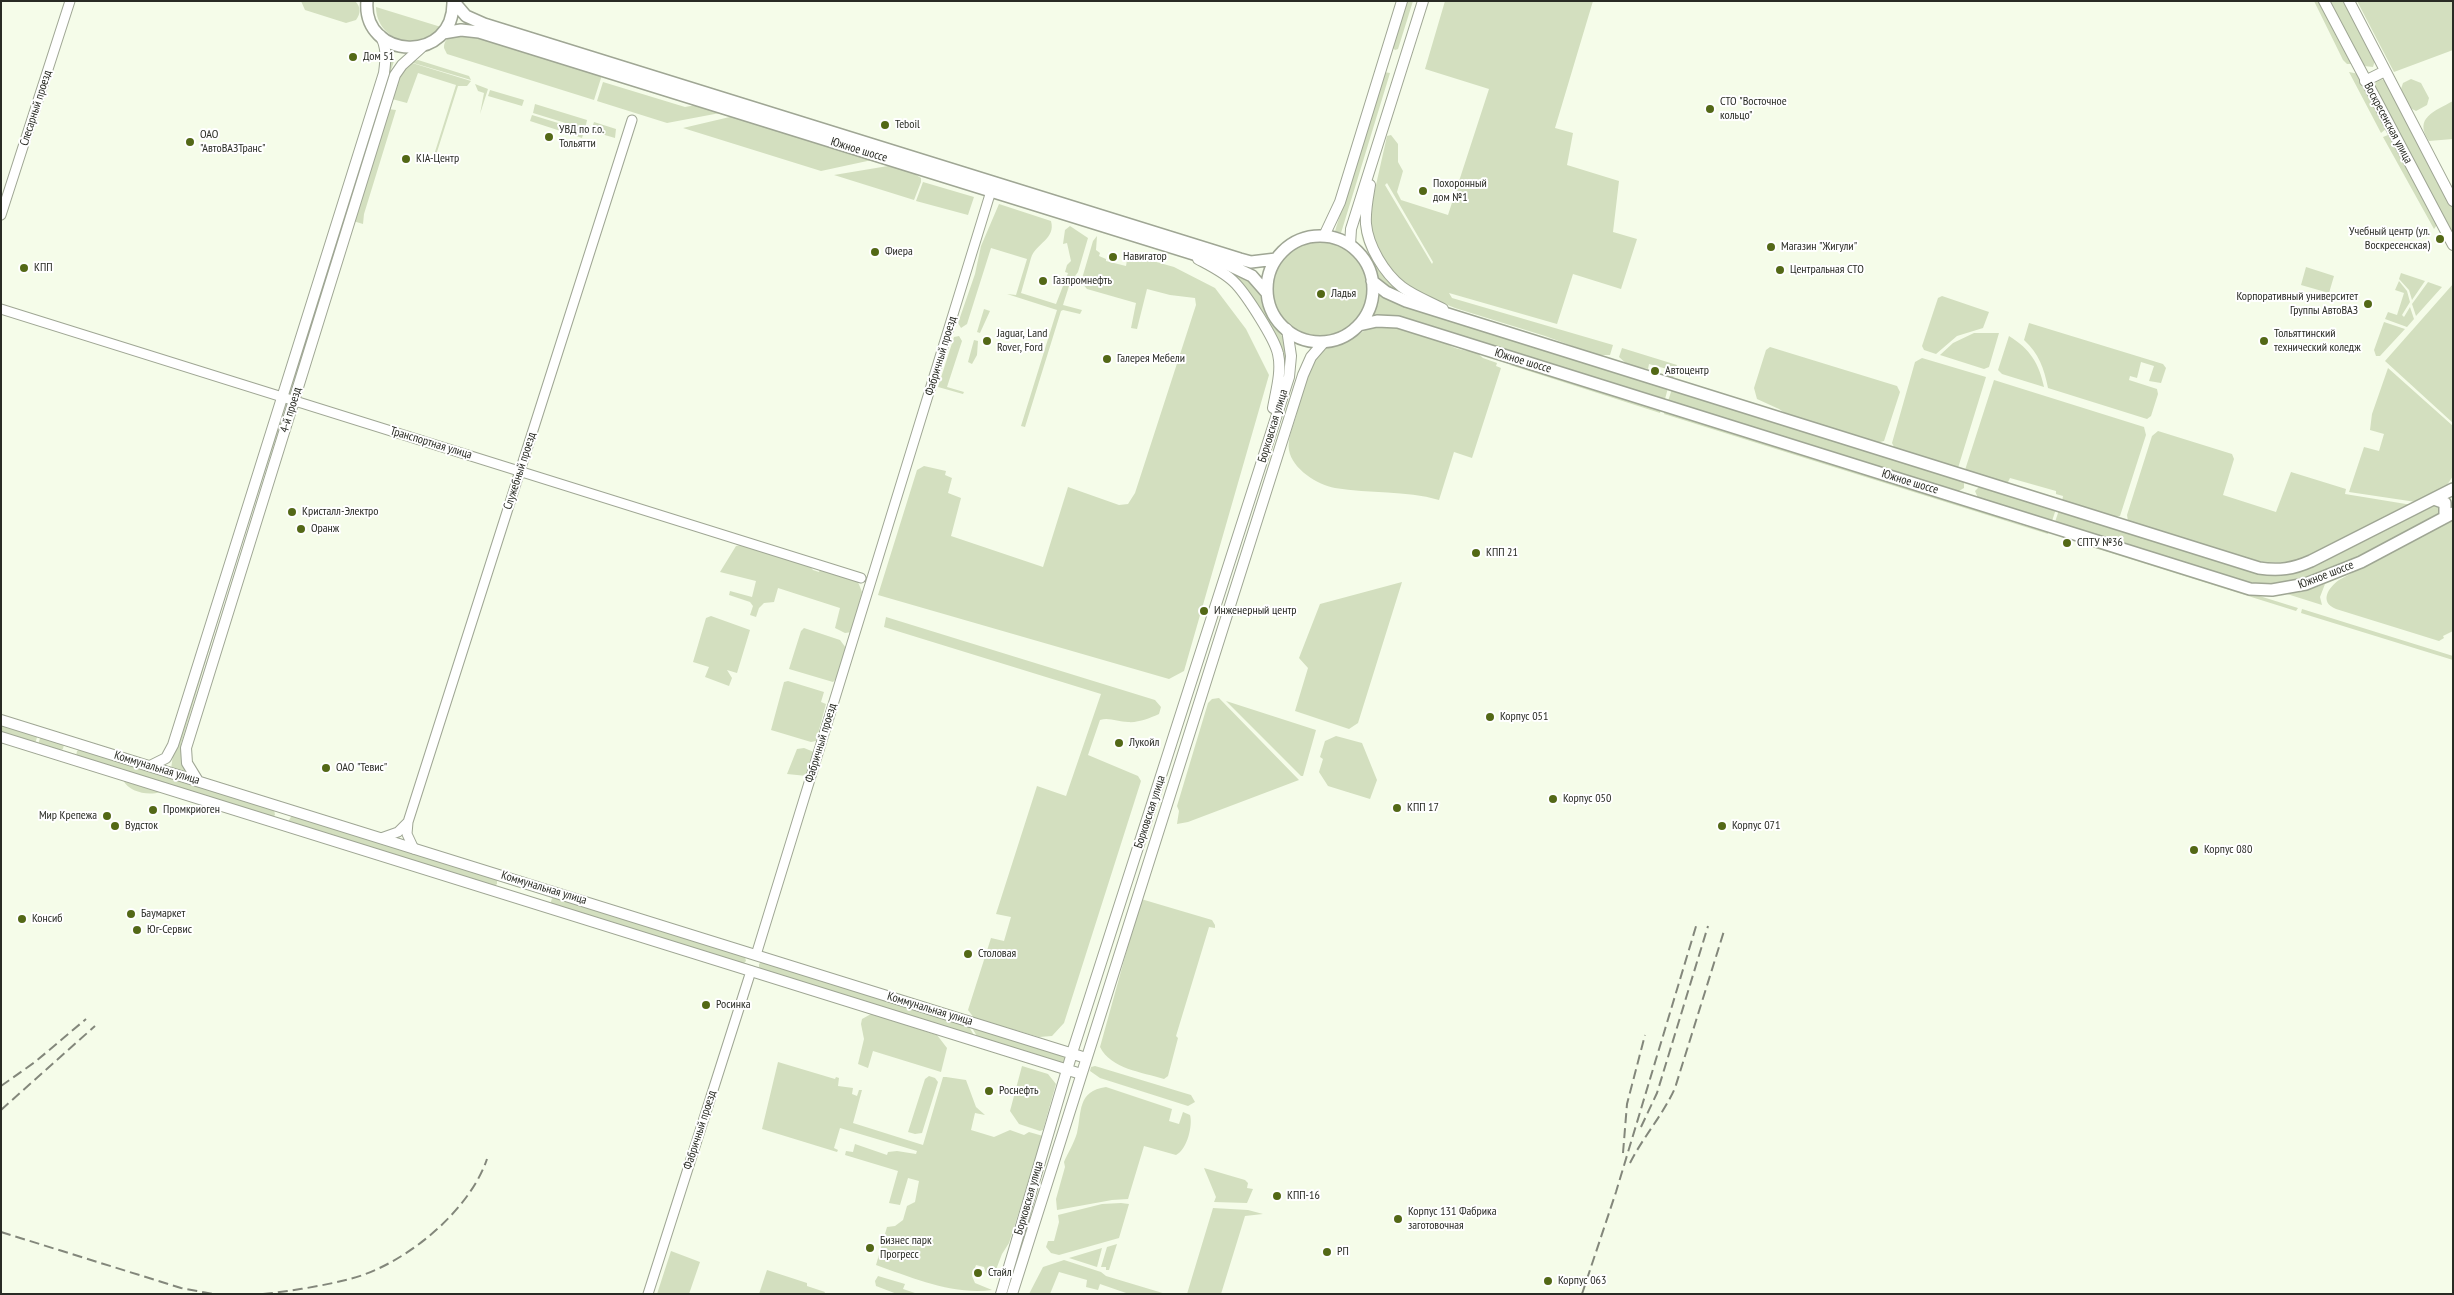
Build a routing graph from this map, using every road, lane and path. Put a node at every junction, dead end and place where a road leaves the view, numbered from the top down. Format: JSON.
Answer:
{"nodes":[{"id":1,"x":70,"y":1,"type":"edge"},
{"id":2,"x":360,"y":1,"type":"edge"},
{"id":3,"x":367,"y":1,"type":"edge"},
{"id":4,"x":1402,"y":1,"type":"edge"},
{"id":5,"x":1423,"y":1,"type":"edge"},
{"id":6,"x":2324,"y":1,"type":"edge"},
{"id":7,"x":2349,"y":1,"type":"edge"},
{"id":8,"x":453,"y":2,"type":"edge"},
{"id":9,"x":367,"y":13,"type":"junction"},
{"id":10,"x":442,"y":33,"type":"junction"},
{"id":11,"x":380,"y":35,"type":"junction"},
{"id":12,"x":422,"y":47,"type":"junction"},
{"id":13,"x":2385,"y":70,"type":"junction"},
{"id":14,"x":2365,"y":82,"type":"junction"},
{"id":15,"x":632,"y":120,"type":"dead end"},
{"id":16,"x":1374,"y":158,"type":"junction"},
{"id":17,"x":991,"y":191,"type":"junction"},
{"id":18,"x":2453,"y":201,"type":"edge"},
{"id":19,"x":1,"y":215,"type":"edge"},
{"id":20,"x":1324,"y":236,"type":"junction"},
{"id":21,"x":1350,"y":245,"type":"junction"},
{"id":22,"x":2453,"y":245,"type":"edge"},
{"id":23,"x":1186,"y":252,"type":"junction"},
{"id":24,"x":1276,"y":259,"type":"junction"},
{"id":25,"x":1372,"y":281,"type":"junction"},
{"id":26,"x":1266,"y":292,"type":"junction"},
{"id":27,"x":1,"y":308,"type":"edge"},
{"id":28,"x":1479,"y":324,"type":"junction"},
{"id":29,"x":1359,"y":325,"type":"junction"},
{"id":30,"x":1286,"y":329,"type":"junction"},
{"id":31,"x":1324,"y":342,"type":"junction"},
{"id":32,"x":283,"y":397,"type":"junction"},
{"id":33,"x":294,"y":400,"type":"junction"},
{"id":34,"x":1268,"y":442,"type":"junction"},
{"id":35,"x":520,"y":471,"type":"junction"},
{"id":36,"x":1965,"y":477,"type":"junction"},
{"id":37,"x":1987,"y":484,"type":"junction"},
{"id":38,"x":2453,"y":489,"type":"edge"},
{"id":39,"x":1959,"y":498,"type":"junction"},
{"id":40,"x":2434,"y":499,"type":"junction"},
{"id":41,"x":1978,"y":504,"type":"junction"},
{"id":42,"x":2449,"y":515,"type":"edge"},
{"id":43,"x":232,"y":561,"type":"junction"},
{"id":44,"x":243,"y":564,"type":"junction"},
{"id":45,"x":861,"y":578,"type":"dead end"},
{"id":46,"x":1190,"y":686,"type":"junction"},
{"id":47,"x":1203,"y":690,"type":"junction"},
{"id":48,"x":1,"y":720,"type":"edge"},
{"id":49,"x":1,"y":737,"type":"edge"},
{"id":50,"x":75,"y":743,"type":"junction"},
{"id":51,"x":70,"y":759,"type":"junction"},
{"id":52,"x":150,"y":766,"type":"junction"},
{"id":53,"x":198,"y":781,"type":"junction"},
{"id":54,"x":284,"y":808,"type":"junction"},
{"id":55,"x":408,"y":822,"type":"junction"},
{"id":56,"x":279,"y":824,"type":"junction"},
{"id":57,"x":380,"y":838,"type":"junction"},
{"id":58,"x":414,"y":848,"type":"junction"},
{"id":59,"x":497,"y":874,"type":"junction"},
{"id":60,"x":518,"y":880,"type":"junction"},
{"id":61,"x":492,"y":891,"type":"junction"},
{"id":62,"x":512,"y":896,"type":"junction"},
{"id":63,"x":756,"y":955,"type":"junction"},
{"id":64,"x":751,"y":971,"type":"junction"},
{"id":65,"x":1072,"y":1053,"type":"junction"},
{"id":66,"x":1086,"y":1058,"type":"junction"},
{"id":67,"x":1067,"y":1070,"type":"junction"},
{"id":68,"x":1081,"y":1074,"type":"junction"},
{"id":69,"x":648,"y":1294,"type":"edge"},
{"id":70,"x":1000,"y":1294,"type":"edge"},
{"id":71,"x":1012,"y":1294,"type":"edge"}],
"edges":[{"from":1,"to":19,"type":"street","name":"Слесарный проезд"},
{"from":2,"to":9,"type":"main road"},
{"from":3,"to":9,"type":"main road"},
{"from":4,"to":20,"type":"main road"},
{"from":5,"to":16,"type":"main road"},
{"from":6,"to":14,"type":"main road","name":"Воскресенская улица"},
{"from":7,"to":13,"type":"main road","name":"Воскресенская улица"},
{"from":8,"to":10,"type":"main road"},
{"from":8,"to":24,"type":"main road","name":"Южное шоссе"},
{"from":9,"to":11,"type":"main road"},
{"from":10,"to":12,"type":"main road"},
{"from":10,"to":17,"type":"main road","name":"Южное шоссе"},
{"from":11,"to":12,"type":"main road"},
{"from":11,"to":32,"type":"main road","name":"4-й проезд"},
{"from":12,"to":33,"type":"main road","name":"4-й проезд"},
{"from":13,"to":14,"type":"main road"},
{"from":13,"to":18,"type":"main road","name":"Воскресенская улица"},
{"from":14,"to":22,"type":"main road","name":"Воскресенская улица"},
{"from":15,"to":35,"type":"street","name":"Служебный проезд"},
{"from":16,"to":21,"type":"main road"},
{"from":16,"to":28,"type":"main road"},
{"from":17,"to":23,"type":"main road","name":"Южное шоссе"},
{"from":17,"to":63,"type":"street","name":"Фабричный проезд"},
{"from":20,"to":21,"type":"main road"},
{"from":20,"to":24,"type":"main road"},
{"from":21,"to":25,"type":"main road"},
{"from":23,"to":26,"type":"main road","name":"Южное шоссе"},
{"from":23,"to":34,"type":"main road"},
{"from":24,"to":26,"type":"main road"},
{"from":25,"to":28,"type":"main road","name":"Южное шоссе"},
{"from":25,"to":29,"type":"main road"},
{"from":26,"to":30,"type":"main road"},
{"from":27,"to":32,"type":"street","name":"Транспортная улица"},
{"from":28,"to":36,"type":"main road","name":"Южное шоссе"},
{"from":29,"to":31,"type":"main road"},
{"from":29,"to":39,"type":"main road","name":"Южное шоссе"},
{"from":30,"to":31,"type":"main road"},
{"from":30,"to":34,"type":"main road","name":"Борковская улица"},
{"from":31,"to":47,"type":"main road","name":"Борковская улица"},
{"from":32,"to":33,"type":"street","name":"Транспортная улица"},
{"from":32,"to":43,"type":"main road","name":"4-й проезд"},
{"from":33,"to":35,"type":"street","name":"Транспортная улица"},
{"from":33,"to":44,"type":"main road","name":"4-й проезд"},
{"from":34,"to":46,"type":"main road","name":"Борковская улица"},
{"from":35,"to":45,"type":"street","name":"Транспортная улица"},
{"from":35,"to":55,"type":"street","name":"Служебный проезд"},
{"from":36,"to":37,"type":"main road","name":"Южное шоссе"},
{"from":36,"to":39,"type":"main road"},
{"from":37,"to":40,"type":"main road","name":"Южное шоссе"},
{"from":37,"to":41,"type":"main road"},
{"from":38,"to":40,"type":"main road","name":"Южное шоссе"},
{"from":39,"to":41,"type":"main road","name":"Южное шоссе"},
{"from":40,"to":42,"type":"main road"},
{"from":41,"to":42,"type":"main road","name":"Южное шоссе"},
{"from":43,"to":44,"type":"main road"},
{"from":43,"to":52,"type":"main road","name":"4-й проезд"},
{"from":44,"to":53,"type":"main road","name":"4-й проезд"},
{"from":46,"to":47,"type":"main road"},
{"from":46,"to":65,"type":"main road","name":"Борковская улица"},
{"from":47,"to":66,"type":"main road","name":"Борковская улица"},
{"from":48,"to":50,"type":"main road","name":"Коммунальная улица"},
{"from":49,"to":51,"type":"main road","name":"Коммунальная улица"},
{"from":50,"to":51,"type":"main road"},
{"from":50,"to":52,"type":"main road","name":"Коммунальная улица"},
{"from":51,"to":56,"type":"main road","name":"Коммунальная улица"},
{"from":52,"to":53,"type":"main road","name":"Коммунальная улица"},
{"from":53,"to":54,"type":"main road","name":"Коммунальная улица"},
{"from":54,"to":56,"type":"main road"},
{"from":54,"to":57,"type":"main road","name":"Коммунальная улица"},
{"from":55,"to":57,"type":"street"},
{"from":55,"to":58,"type":"street","name":"Служебный проезд"},
{"from":56,"to":61,"type":"main road","name":"Коммунальная улица"},
{"from":57,"to":58,"type":"main road","name":"Коммунальная улица"},
{"from":58,"to":59,"type":"main road","name":"Коммунальная улица"},
{"from":59,"to":60,"type":"main road","name":"Коммунальная улица"},
{"from":59,"to":61,"type":"main road"},
{"from":60,"to":62,"type":"main road"},
{"from":60,"to":63,"type":"main road","name":"Коммунальная улица"},
{"from":61,"to":62,"type":"main road","name":"Коммунальная улица"},
{"from":62,"to":64,"type":"main road","name":"Коммунальная улица"},
{"from":63,"to":64,"type":"main road","name":"Фабричный проезд"},
{"from":63,"to":65,"type":"main road","name":"Коммунальная улица"},
{"from":64,"to":67,"type":"main road","name":"Коммунальная улица"},
{"from":64,"to":69,"type":"street","name":"Фабричный проезд"},
{"from":65,"to":66,"type":"main road","name":"Коммунальная улица"},
{"from":65,"to":67,"type":"main road","name":"Борковская улица"},
{"from":66,"to":68,"type":"main road","name":"Борковская улица"},
{"from":67,"to":68,"type":"main road","name":"Коммунальная улица"},
{"from":67,"to":70,"type":"main road","name":"Борковская улица"},
{"from":68,"to":71,"type":"main road","name":"Борковская улица"}]}
